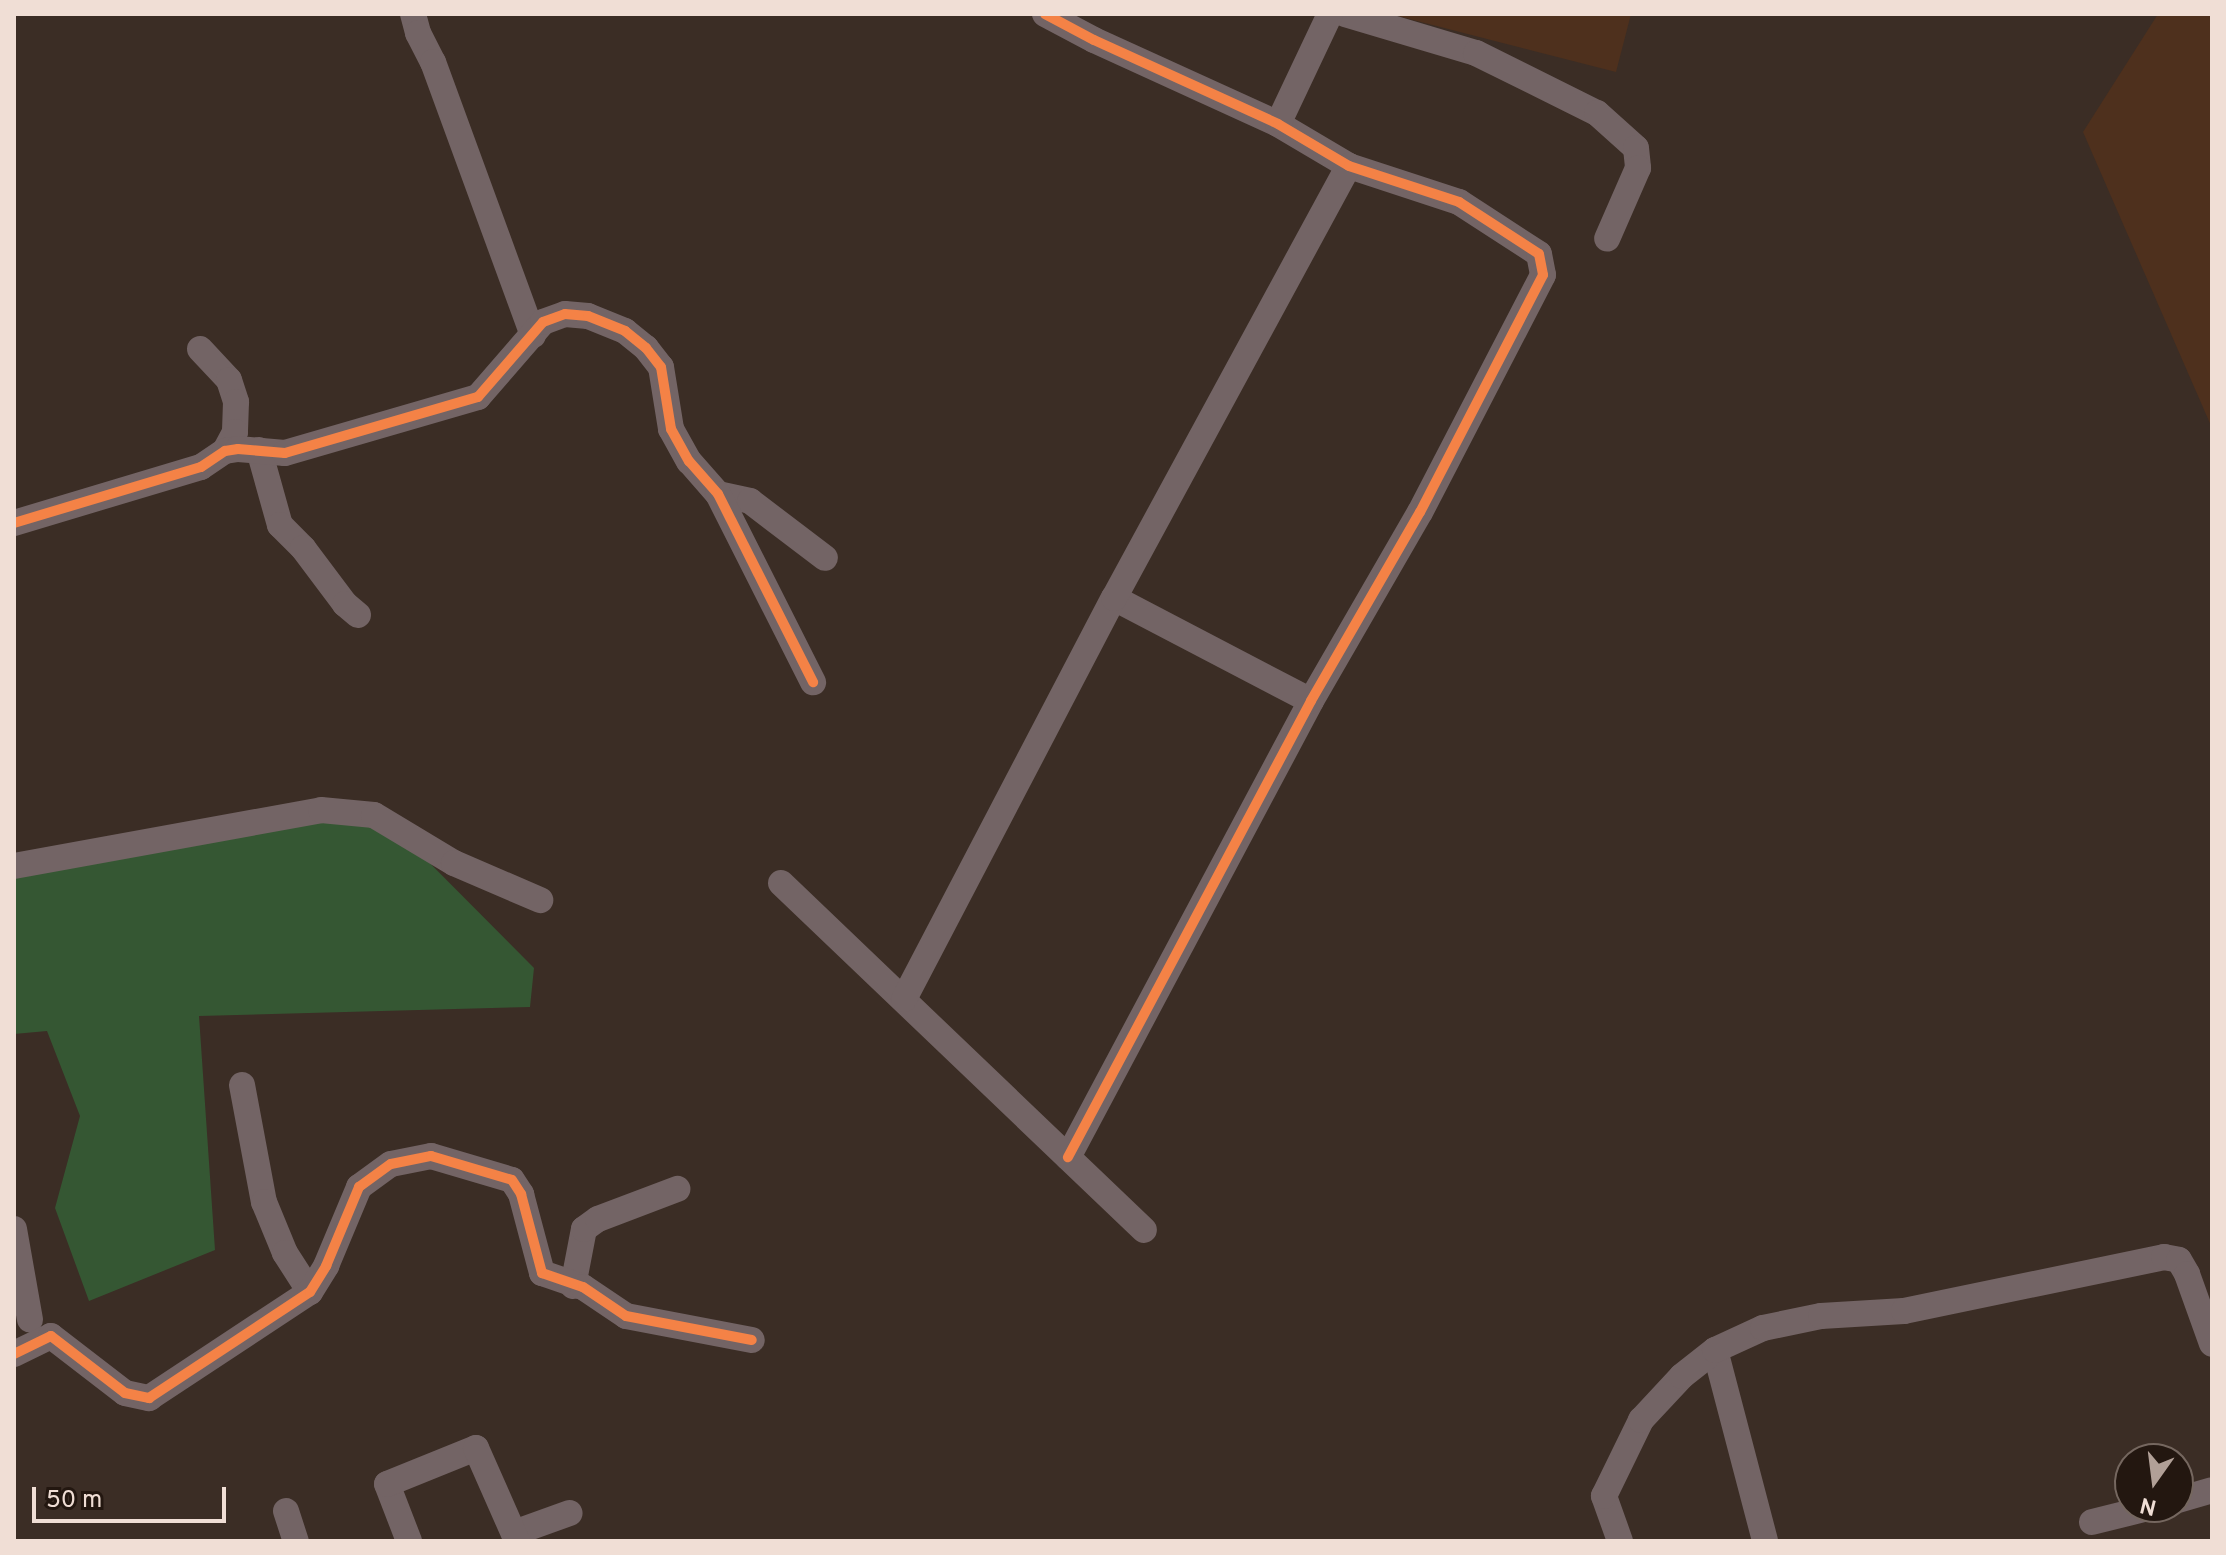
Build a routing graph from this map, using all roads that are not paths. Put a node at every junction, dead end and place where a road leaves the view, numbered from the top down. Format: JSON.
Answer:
{"nodes":[{"id":1,"x":413,"y":14,"type":"edge"},
{"id":2,"x":1045,"y":14,"type":"edge"},
{"id":3,"x":1330,"y":14,"type":"edge"},
{"id":4,"x":1345,"y":14,"type":"edge"},
{"id":5,"x":1278,"y":124,"type":"junction"},
{"id":6,"x":1349,"y":166,"type":"junction"},
{"id":7,"x":1607,"y":239,"type":"dead end"},
{"id":8,"x":533,"y":335,"type":"junction"},
{"id":9,"x":200,"y":349,"type":"dead end"},
{"id":10,"x":259,"y":450,"type":"junction"},
{"id":11,"x":225,"y":451,"type":"junction"},
{"id":12,"x":718,"y":494,"type":"junction"},
{"id":13,"x":14,"y":523,"type":"edge"},
{"id":14,"x":825,"y":558,"type":"dead end"},
{"id":15,"x":1114,"y":598,"type":"junction"},
{"id":16,"x":358,"y":615,"type":"dead end"},
{"id":17,"x":813,"y":682,"type":"dead end"},
{"id":18,"x":1311,"y":701,"type":"junction"},
{"id":19,"x":14,"y":866,"type":"edge"},
{"id":20,"x":781,"y":883,"type":"dead end"},
{"id":21,"x":540,"y":900,"type":"dead end"},
{"id":22,"x":904,"y":999,"type":"junction"},
{"id":23,"x":242,"y":1085,"type":"dead end"},
{"id":24,"x":1068,"y":1157,"type":"junction"},
{"id":25,"x":677,"y":1189,"type":"dead end"},
{"id":26,"x":14,"y":1229,"type":"edge"},
{"id":27,"x":1144,"y":1230,"type":"dead end"},
{"id":28,"x":573,"y":1286,"type":"junction"},
{"id":29,"x":310,"y":1292,"type":"junction"},
{"id":30,"x":32,"y":1321,"type":"edge"},
{"id":31,"x":752,"y":1340,"type":"dead end"},
{"id":32,"x":2212,"y":1344,"type":"edge"},
{"id":33,"x":1715,"y":1350,"type":"junction"},
{"id":34,"x":14,"y":1354,"type":"edge"},
{"id":35,"x":286,"y":1511,"type":"dead end"},
{"id":36,"x":570,"y":1513,"type":"dead end"},
{"id":37,"x":2114,"y":1516,"type":"edge"},
{"id":38,"x":2092,"y":1522,"type":"dead end"},
{"id":39,"x":515,"y":1537,"type":"edge"},
{"id":40,"x":296,"y":1541,"type":"edge"},
{"id":41,"x":409,"y":1541,"type":"edge"},
{"id":42,"x":1620,"y":1541,"type":"edge"},
{"id":43,"x":1765,"y":1541,"type":"edge"}],
"edges":[{"from":1,"to":8,"type":"street"},
{"from":2,"to":5,"type":"street"},
{"from":3,"to":5,"type":"street"},
{"from":4,"to":7,"type":"street"},
{"from":5,"to":6,"type":"street"},
{"from":6,"to":15,"type":"street"},
{"from":6,"to":18,"type":"street"},
{"from":8,"to":10,"type":"street"},
{"from":8,"to":12,"type":"street"},
{"from":9,"to":11,"type":"street"},
{"from":10,"to":11,"type":"street"},
{"from":10,"to":16,"type":"street"},
{"from":11,"to":13,"type":"street"},
{"from":12,"to":14,"type":"street"},
{"from":12,"to":17,"type":"street"},
{"from":15,"to":18,"type":"street"},
{"from":15,"to":22,"type":"street"},
{"from":18,"to":24,"type":"street"},
{"from":19,"to":21,"type":"street"},
{"from":20,"to":22,"type":"street"},
{"from":22,"to":24,"type":"street"},
{"from":23,"to":29,"type":"street"},
{"from":24,"to":27,"type":"street"},
{"from":25,"to":28,"type":"street"},
{"from":26,"to":30,"type":"street"},
{"from":28,"to":29,"type":"street"},
{"from":28,"to":31,"type":"street"},
{"from":29,"to":30,"type":"street"},
{"from":30,"to":34,"type":"street"},
{"from":32,"to":33,"type":"street"},
{"from":33,"to":42,"type":"street"},
{"from":33,"to":43,"type":"street"},
{"from":35,"to":40,"type":"street"},
{"from":36,"to":39,"type":"street"},
{"from":37,"to":38,"type":"street"},
{"from":39,"to":41,"type":"street"}]}
